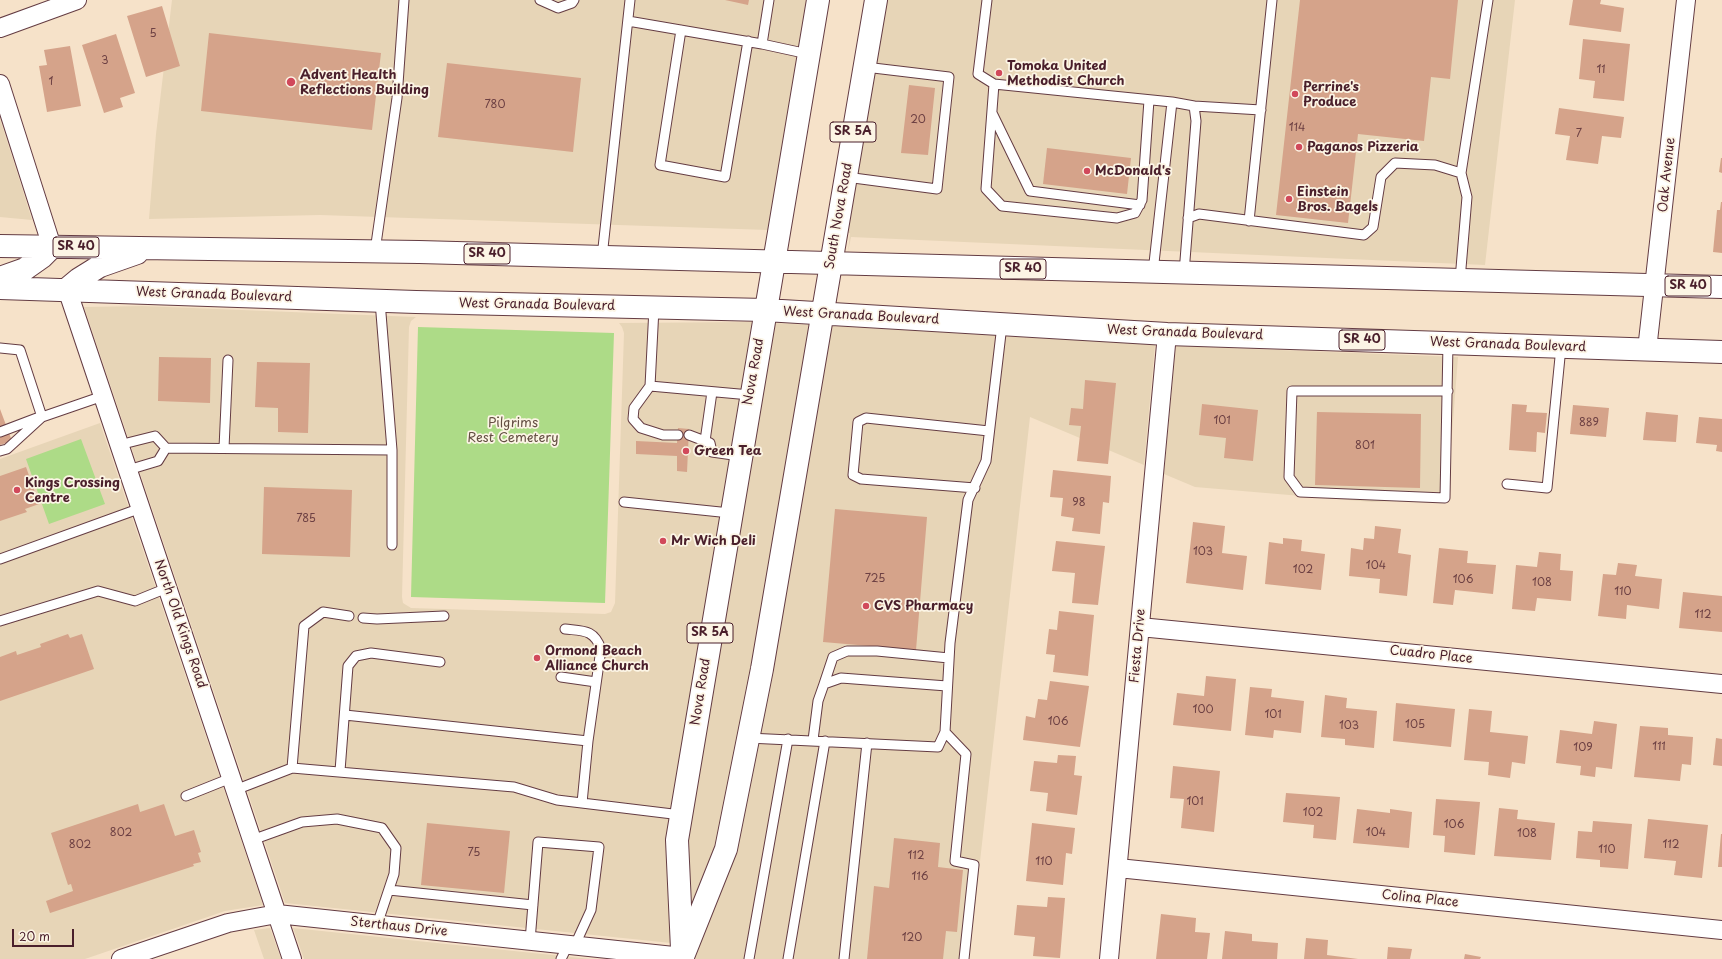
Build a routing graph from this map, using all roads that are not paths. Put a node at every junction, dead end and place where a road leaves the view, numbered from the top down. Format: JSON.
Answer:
{"nodes":[{"id":1,"x":77,"y":0,"type":"edge"},
{"id":2,"x":404,"y":0,"type":"edge"},
{"id":3,"x":540,"y":0,"type":"edge"},
{"id":4,"x":574,"y":0,"type":"edge"},
{"id":5,"x":630,"y":0,"type":"edge"},
{"id":6,"x":770,"y":0,"type":"edge"},
{"id":7,"x":818,"y":0,"type":"edge"},
{"id":8,"x":876,"y":0,"type":"edge"},
{"id":9,"x":987,"y":0,"type":"edge"},
{"id":10,"x":1272,"y":0,"type":"edge"},
{"id":11,"x":1488,"y":0,"type":"edge"},
{"id":12,"x":1686,"y":0,"type":"edge"},
{"id":13,"x":628,"y":21,"type":"junction"},
{"id":14,"x":0,"y":28,"type":"edge"},
{"id":15,"x":681,"y":30,"type":"junction"},
{"id":16,"x":748,"y":41,"type":"junction"},
{"id":17,"x":762,"y":44,"type":"junction"},
{"id":18,"x":808,"y":54,"type":"junction"},
{"id":19,"x":864,"y":67,"type":"junction"},
{"id":20,"x":0,"y":84,"type":"edge"},
{"id":21,"x":994,"y":84,"type":"junction"},
{"id":22,"x":1149,"y":100,"type":"junction"},
{"id":23,"x":1172,"y":102,"type":"junction"},
{"id":24,"x":1194,"y":106,"type":"junction"},
{"id":25,"x":1261,"y":110,"type":"junction"},
{"id":26,"x":991,"y":112,"type":"junction"},
{"id":27,"x":1461,"y":174,"type":"junction"},
{"id":28,"x":846,"y":177,"type":"junction"},
{"id":29,"x":1140,"y":205,"type":"junction"},
{"id":30,"x":1188,"y":218,"type":"junction"},
{"id":31,"x":1249,"y":220,"type":"junction"},
{"id":32,"x":0,"y":246,"type":"edge"},
{"id":33,"x":52,"y":247,"type":"junction"},
{"id":34,"x":153,"y":248,"type":"junction"},
{"id":35,"x":375,"y":251,"type":"junction"},
{"id":36,"x":602,"y":257,"type":"junction"},
{"id":37,"x":773,"y":262,"type":"junction"},
{"id":38,"x":831,"y":264,"type":"junction"},
{"id":39,"x":1153,"y":272,"type":"junction"},
{"id":40,"x":1184,"y":273,"type":"junction"},
{"id":41,"x":0,"y":278,"type":"edge"},
{"id":42,"x":1460,"y":280,"type":"junction"},
{"id":43,"x":1655,"y":286,"type":"junction"},
{"id":44,"x":1722,"y":287,"type":"edge"},
{"id":45,"x":0,"y":288,"type":"edge"},
{"id":46,"x":67,"y":289,"type":"junction"},
{"id":47,"x":380,"y":301,"type":"junction"},
{"id":48,"x":654,"y":308,"type":"junction"},
{"id":49,"x":765,"y":310,"type":"junction"},
{"id":50,"x":822,"y":314,"type":"junction"},
{"id":51,"x":1002,"y":325,"type":"junction"},
{"id":52,"x":1166,"y":334,"type":"junction"},
{"id":53,"x":1448,"y":343,"type":"junction"},
{"id":54,"x":1560,"y":347,"type":"junction"},
{"id":55,"x":0,"y":348,"type":"edge"},
{"id":56,"x":1647,"y":350,"type":"junction"},
{"id":57,"x":1722,"y":352,"type":"edge"},
{"id":58,"x":228,"y":360,"type":"dead end"},
{"id":59,"x":650,"y":386,"type":"junction"},
{"id":60,"x":1448,"y":391,"type":"junction"},
{"id":61,"x":712,"y":392,"type":"junction"},
{"id":62,"x":750,"y":395,"type":"junction"},
{"id":63,"x":103,"y":396,"type":"junction"},
{"id":64,"x":42,"y":417,"type":"junction"},
{"id":65,"x":990,"y":431,"type":"junction"},
{"id":66,"x":0,"y":432,"type":"edge"},
{"id":67,"x":678,"y":435,"type":"dead end"},
{"id":68,"x":689,"y":435,"type":"dead end"},
{"id":69,"x":706,"y":441,"type":"junction"},
{"id":70,"x":119,"y":445,"type":"junction"},
{"id":71,"x":166,"y":448,"type":"junction"},
{"id":72,"x":224,"y":448,"type":"junction"},
{"id":73,"x":392,"y":450,"type":"junction"},
{"id":74,"x":0,"y":451,"type":"edge"},
{"id":75,"x":740,"y":456,"type":"junction"},
{"id":76,"x":128,"y":470,"type":"junction"},
{"id":77,"x":1507,"y":484,"type":"dead end"},
{"id":78,"x":975,"y":488,"type":"junction"},
{"id":79,"x":624,"y":502,"type":"dead end"},
{"id":80,"x":140,"y":508,"type":"junction"},
{"id":81,"x":730,"y":513,"type":"junction"},
{"id":82,"x":392,"y":545,"type":"dead end"},
{"id":83,"x":0,"y":559,"type":"edge"},
{"id":84,"x":167,"y":588,"type":"junction"},
{"id":85,"x":349,"y":616,"type":"dead end"},
{"id":86,"x":444,"y":616,"type":"dead end"},
{"id":87,"x":363,"y":618,"type":"dead end"},
{"id":88,"x":0,"y":621,"type":"edge"},
{"id":89,"x":1140,"y":626,"type":"junction"},
{"id":90,"x":565,"y":629,"type":"dead end"},
{"id":91,"x":949,"y":658,"type":"junction"},
{"id":92,"x":440,"y":662,"type":"dead end"},
{"id":93,"x":561,"y":677,"type":"dead end"},
{"id":94,"x":596,"y":682,"type":"junction"},
{"id":95,"x":824,"y":684,"type":"junction"},
{"id":96,"x":1722,"y":684,"type":"edge"},
{"id":97,"x":947,"y":686,"type":"junction"},
{"id":98,"x":345,"y":715,"type":"junction"},
{"id":99,"x":945,"y":732,"type":"junction"},
{"id":100,"x":748,"y":738,"type":"junction"},
{"id":101,"x":788,"y":739,"type":"junction"},
{"id":102,"x":813,"y":740,"type":"junction"},
{"id":103,"x":588,"y":741,"type":"junction"},
{"id":104,"x":825,"y":741,"type":"junction"},
{"id":105,"x":868,"y":743,"type":"junction"},
{"id":106,"x":292,"y":768,"type":"junction"},
{"id":107,"x":340,"y":771,"type":"junction"},
{"id":108,"x":233,"y":784,"type":"junction"},
{"id":109,"x":186,"y":796,"type":"dead end"},
{"id":110,"x":582,"y":803,"type":"junction"},
{"id":111,"x":681,"y":816,"type":"junction"},
{"id":112,"x":252,"y":840,"type":"junction"},
{"id":113,"x":1118,"y":868,"type":"junction"},
{"id":114,"x":389,"y":890,"type":"junction"},
{"id":115,"x":533,"y":905,"type":"junction"},
{"id":116,"x":277,"y":914,"type":"junction"},
{"id":117,"x":377,"y":925,"type":"junction"},
{"id":118,"x":1722,"y":930,"type":"edge"},
{"id":119,"x":530,"y":941,"type":"junction"},
{"id":120,"x":568,"y":950,"type":"edge"},
{"id":121,"x":683,"y":958,"type":"edge"},
{"id":122,"x":122,"y":959,"type":"edge"},
{"id":123,"x":292,"y":959,"type":"edge"},
{"id":124,"x":749,"y":959,"type":"edge"},
{"id":125,"x":788,"y":959,"type":"edge"},
{"id":126,"x":844,"y":959,"type":"edge"},
{"id":127,"x":964,"y":959,"type":"edge"},
{"id":128,"x":1109,"y":959,"type":"edge"}],
"edges":[{"from":1,"to":14,"type":"street"},
{"from":2,"to":35,"type":"lane"},
{"from":3,"to":4,"type":"lane"},
{"from":5,"to":13,"type":"lane"},
{"from":6,"to":17,"type":"lane"},
{"from":7,"to":18,"type":"main road","number":"SR 5A"},
{"from":8,"to":19,"type":"main road","name":"South Nova Road","number":"SR 5A"},
{"from":9,"to":21,"type":"lane"},
{"from":10,"to":25,"type":"lane"},
{"from":11,"to":27,"type":"lane"},
{"from":12,"to":43,"type":"street","name":"Oak Avenue"},
{"from":13,"to":15,"type":"lane"},
{"from":13,"to":36,"type":"lane"},
{"from":15,"to":16,"type":"lane"},
{"from":15,"to":16,"type":"lane"},
{"from":16,"to":17,"type":"lane"},
{"from":17,"to":18,"type":"lane"},
{"from":18,"to":37,"type":"main road","number":"SR 5A"},
{"from":19,"to":28,"type":"main road","name":"South Nova Road","number":"SR 5A"},
{"from":19,"to":28,"type":"lane"},
{"from":20,"to":33,"type":"street"},
{"from":21,"to":22,"type":"lane"},
{"from":21,"to":26,"type":"lane"},
{"from":22,"to":23,"type":"lane"},
{"from":22,"to":29,"type":"lane"},
{"from":23,"to":24,"type":"lane"},
{"from":23,"to":39,"type":"lane"},
{"from":24,"to":25,"type":"lane"},
{"from":24,"to":30,"type":"lane"},
{"from":25,"to":31,"type":"lane"},
{"from":26,"to":29,"type":"lane"},
{"from":26,"to":29,"type":"lane"},
{"from":27,"to":31,"type":"lane"},
{"from":27,"to":42,"type":"lane"},
{"from":28,"to":38,"type":"main road","name":"South Nova Road","number":"SR 5A"},
{"from":30,"to":31,"type":"lane"},
{"from":30,"to":40,"type":"lane"},
{"from":32,"to":33,"type":"main road","number":"SR 40"},
{"from":33,"to":34,"type":"main road","number":"SR 40"},
{"from":33,"to":41,"type":"main road"},
{"from":34,"to":35,"type":"main road","number":"SR 40"},
{"from":34,"to":46,"type":"main road"},
{"from":35,"to":36,"type":"main road","number":"SR 40"},
{"from":36,"to":37,"type":"main road","number":"SR 40"},
{"from":37,"to":38,"type":"main road","number":"SR 40"},
{"from":37,"to":49,"type":"main road","name":"Nova Road","number":"SR 5A"},
{"from":38,"to":39,"type":"main road","number":"SR 40"},
{"from":38,"to":50,"type":"main road","name":"South Nova Road","number":"SR 5A"},
{"from":39,"to":40,"type":"main road","number":"SR 40"},
{"from":40,"to":42,"type":"main road","number":"SR 40"},
{"from":42,"to":43,"type":"main road","number":"SR 40"},
{"from":43,"to":44,"type":"main road","number":"SR 40"},
{"from":43,"to":56,"type":"street","name":"Oak Avenue"},
{"from":45,"to":46,"type":"main road","name":"West Granada Boulevard","number":"SR 40"},
{"from":46,"to":47,"type":"main road","name":"West Granada Boulevard","number":"SR 40"},
{"from":46,"to":63,"type":"street","name":"North Old Kings Road"},
{"from":47,"to":48,"type":"main road","name":"West Granada Boulevard","number":"SR 40"},
{"from":47,"to":73,"type":"lane"},
{"from":48,"to":49,"type":"main road","name":"West Granada Boulevard","number":"SR 40"},
{"from":48,"to":59,"type":"lane"},
{"from":49,"to":50,"type":"main road","name":"West Granada Boulevard","number":"SR 40"},
{"from":49,"to":62,"type":"main road","name":"Nova Road","number":"SR 5A"},
{"from":50,"to":51,"type":"main road","name":"West Granada Boulevard","number":"SR 40"},
{"from":50,"to":100,"type":"main road","number":"SR 5A"},
{"from":51,"to":52,"type":"main road","name":"West Granada Boulevard","number":"SR 40"},
{"from":51,"to":65,"type":"lane"},
{"from":52,"to":53,"type":"main road","name":"West Granada Boulevard","number":"SR 40"},
{"from":52,"to":89,"type":"street","name":"Fiesta Drive"},
{"from":53,"to":54,"type":"main road","name":"West Granada Boulevard","number":"SR 40"},
{"from":53,"to":60,"type":"lane"},
{"from":54,"to":56,"type":"main road","name":"West Granada Boulevard","number":"SR 40"},
{"from":54,"to":77,"type":"lane"},
{"from":55,"to":64,"type":"lane"},
{"from":56,"to":57,"type":"main road","name":"West Granada Boulevard","number":"SR 40"},
{"from":58,"to":72,"type":"lane"},
{"from":59,"to":61,"type":"lane"},
{"from":59,"to":67,"type":"lane"},
{"from":60,"to":60,"type":"lane"},
{"from":61,"to":62,"type":"lane"},
{"from":61,"to":69,"type":"lane"},
{"from":62,"to":75,"type":"main road","name":"Nova Road","number":"SR 5A"},
{"from":63,"to":64,"type":"lane"},
{"from":63,"to":70,"type":"street","name":"North Old Kings Road"},
{"from":64,"to":66,"type":"lane"},
{"from":64,"to":74,"type":"lane"},
{"from":65,"to":78,"type":"lane"},
{"from":65,"to":78,"type":"lane"},
{"from":68,"to":69,"type":"lane"},
{"from":69,"to":75,"type":"lane"},
{"from":70,"to":71,"type":"lane"},
{"from":70,"to":76,"type":"street","name":"North Old Kings Road"},
{"from":71,"to":72,"type":"lane"},
{"from":71,"to":76,"type":"lane"},
{"from":72,"to":73,"type":"lane"},
{"from":73,"to":82,"type":"lane"},
{"from":75,"to":81,"type":"main road","name":"Nova Road","number":"SR 5A"},
{"from":76,"to":80,"type":"street","name":"North Old Kings Road"},
{"from":78,"to":91,"type":"lane"},
{"from":79,"to":81,"type":"lane"},
{"from":80,"to":83,"type":"lane"},
{"from":80,"to":84,"type":"street","name":"North Old Kings Road"},
{"from":81,"to":111,"type":"main road","name":"Nova Road","number":"SR 5A"},
{"from":84,"to":88,"type":"lane"},
{"from":84,"to":108,"type":"street","name":"North Old Kings Road"},
{"from":85,"to":106,"type":"lane"},
{"from":86,"to":87,"type":"lane"},
{"from":89,"to":96,"type":"street","name":"Cuadro Place"},
{"from":89,"to":113,"type":"street","name":"Fiesta Drive"},
{"from":90,"to":94,"type":"lane"},
{"from":91,"to":95,"type":"lane"},
{"from":91,"to":97,"type":"lane"},
{"from":92,"to":98,"type":"lane"},
{"from":93,"to":94,"type":"lane"},
{"from":94,"to":103,"type":"lane"},
{"from":95,"to":97,"type":"lane"},
{"from":95,"to":102,"type":"lane"},
{"from":97,"to":99,"type":"lane"},
{"from":98,"to":103,"type":"lane"},
{"from":98,"to":107,"type":"lane"},
{"from":99,"to":105,"type":"lane"},
{"from":99,"to":127,"type":"lane"},
{"from":100,"to":101,"type":"lane"},
{"from":100,"to":121,"type":"main road","number":"SR 5A"},
{"from":101,"to":102,"type":"lane"},
{"from":101,"to":124,"type":"lane"},
{"from":102,"to":104,"type":"lane"},
{"from":103,"to":110,"type":"lane"},
{"from":104,"to":105,"type":"lane"},
{"from":104,"to":125,"type":"lane"},
{"from":105,"to":126,"type":"lane"},
{"from":106,"to":107,"type":"lane"},
{"from":106,"to":108,"type":"lane"},
{"from":107,"to":110,"type":"lane"},
{"from":108,"to":109,"type":"lane"},
{"from":108,"to":112,"type":"street","name":"North Old Kings Road"},
{"from":110,"to":111,"type":"lane"},
{"from":111,"to":121,"type":"main road","name":"Nova Road","number":"SR 5A"},
{"from":112,"to":114,"type":"lane"},
{"from":112,"to":116,"type":"street","name":"North Old Kings Road"},
{"from":113,"to":118,"type":"street","name":"Colina Place"},
{"from":113,"to":128,"type":"street","name":"Fiesta Drive"},
{"from":114,"to":115,"type":"lane"},
{"from":114,"to":117,"type":"lane"},
{"from":115,"to":119,"type":"lane"},
{"from":115,"to":120,"type":"lane"},
{"from":116,"to":117,"type":"street","name":"Sterthaus Drive"},
{"from":116,"to":122,"type":"street","name":"Sterthaus Drive"},
{"from":116,"to":123,"type":"street","name":"North Old Kings Road"},
{"from":117,"to":119,"type":"street","name":"Sterthaus Drive"},
{"from":119,"to":120,"type":"street","name":"Sterthaus Drive"},
{"from":120,"to":121,"type":"street","name":"Sterthaus Drive"}]}
